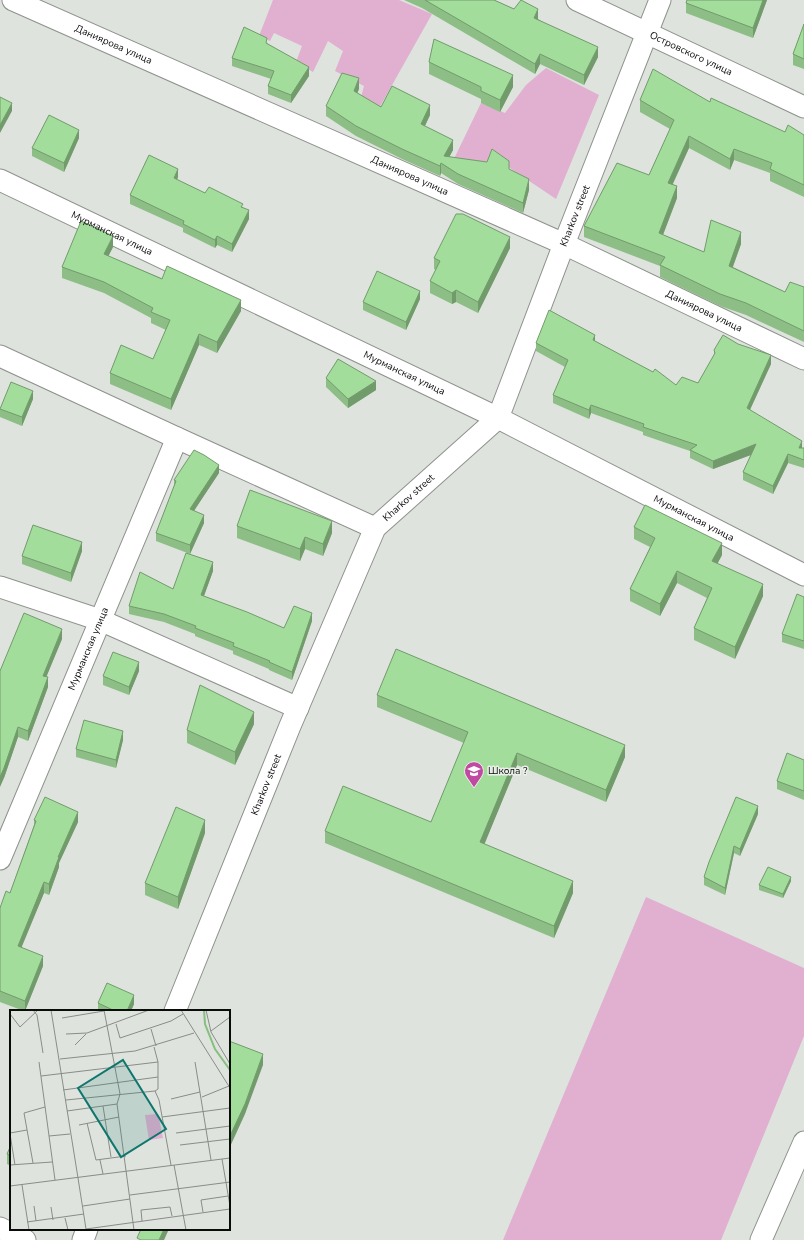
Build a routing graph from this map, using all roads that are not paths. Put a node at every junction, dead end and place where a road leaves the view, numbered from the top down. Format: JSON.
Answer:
{"nodes":[{"id":1,"x":13,"y":0,"type":"edge"},
{"id":2,"x":577,"y":0,"type":"edge"},
{"id":3,"x":660,"y":0,"type":"edge"},
{"id":4,"x":647,"y":33,"type":"junction"},
{"id":5,"x":804,"y":107,"type":"edge"},
{"id":6,"x":0,"y":180,"type":"edge"},
{"id":7,"x":564,"y":244,"type":"junction"},
{"id":8,"x":0,"y":356,"type":"edge"},
{"id":9,"x":804,"y":359,"type":"edge"},
{"id":10,"x":498,"y":418,"type":"junction"},
{"id":11,"x":177,"y":438,"type":"junction"},
{"id":12,"x":375,"y":528,"type":"junction"},
{"id":13,"x":804,"y":576,"type":"edge"},
{"id":14,"x":0,"y":587,"type":"edge"},
{"id":15,"x":100,"y":620,"type":"junction"},
{"id":16,"x":298,"y":708,"type":"junction"},
{"id":17,"x":0,"y":859,"type":"edge"},
{"id":18,"x":175,"y":1010,"type":"edge"},
{"id":19,"x":804,"y":1142,"type":"edge"},
{"id":20,"x":0,"y":1228,"type":"edge"},
{"id":21,"x":87,"y":1230,"type":"edge"},
{"id":22,"x":25,"y":1240,"type":"edge"},
{"id":23,"x":83,"y":1240,"type":"edge"},
{"id":24,"x":761,"y":1240,"type":"edge"}],
"edges":[{"from":1,"to":7,"type":"street","name":"Даниярова улица"},
{"from":2,"to":4,"type":"street","name":"Островского улица"},
{"from":3,"to":4,"type":"street","name":"Kharkov street"},
{"from":4,"to":5,"type":"street","name":"Островского улица"},
{"from":4,"to":7,"type":"street","name":"Kharkov street"},
{"from":6,"to":10,"type":"street","name":"Мурманская улица"},
{"from":7,"to":9,"type":"street","name":"Даниярова улица"},
{"from":7,"to":10,"type":"street","name":"Kharkov street"},
{"from":8,"to":11,"type":"street"},
{"from":10,"to":12,"type":"street","name":"Kharkov street"},
{"from":10,"to":13,"type":"street","name":"Мурманская улица"},
{"from":11,"to":12,"type":"street"},
{"from":11,"to":15,"type":"street","name":"Мурманская улица"},
{"from":12,"to":16,"type":"street","name":"Kharkov street"},
{"from":14,"to":15,"type":"street"},
{"from":15,"to":16,"type":"street"},
{"from":15,"to":17,"type":"street","name":"Мурманская улица"},
{"from":16,"to":18,"type":"street","name":"Kharkov street"},
{"from":19,"to":24,"type":"street"},
{"from":20,"to":22,"type":"street"},
{"from":21,"to":23,"type":"street"}]}
